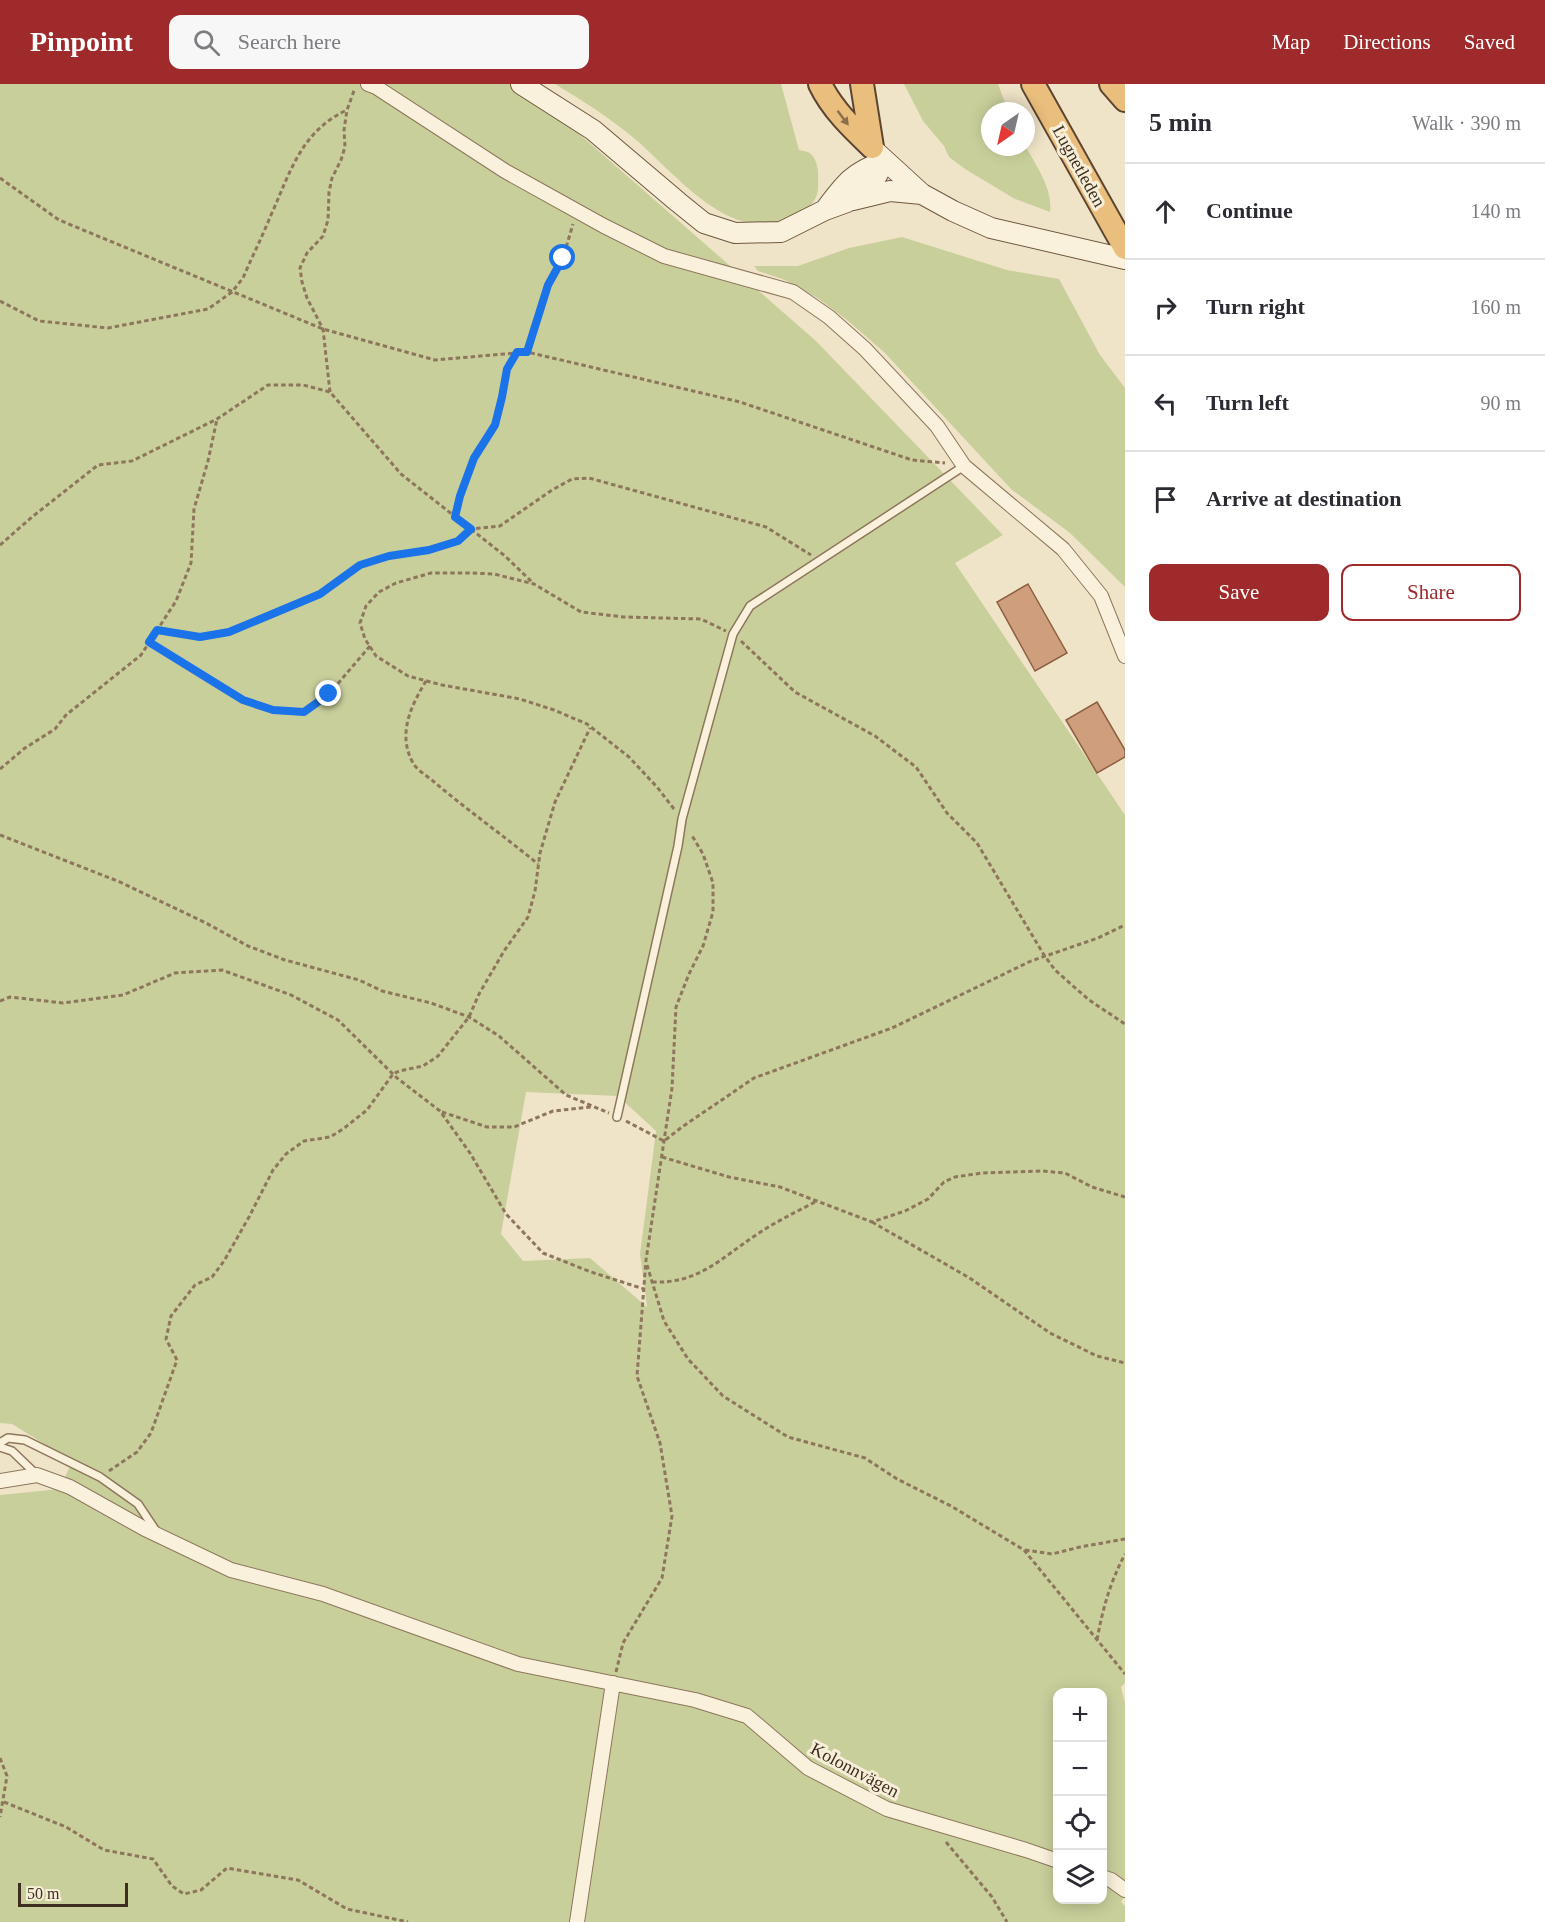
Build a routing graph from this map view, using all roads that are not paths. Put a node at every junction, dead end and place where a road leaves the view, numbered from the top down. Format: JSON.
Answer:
{"nodes":[{"id":1,"x":521,"y":84,"type":"edge"},
{"id":2,"x":820,"y":84,"type":"edge"},
{"id":3,"x":862,"y":84,"type":"edge"},
{"id":4,"x":1111,"y":84,"type":"edge"},
{"id":5,"x":373,"y":85,"type":"edge"},
{"id":6,"x":1034,"y":86,"type":"edge"},
{"id":7,"x":1125,"y":100,"type":"edge"},
{"id":8,"x":878,"y":154,"type":"junction"},
{"id":9,"x":922,"y":194,"type":"junction"},
{"id":10,"x":848,"y":201,"type":"junction"},
{"id":11,"x":825,"y":210,"type":"junction"},
{"id":12,"x":1125,"y":248,"type":"edge"},
{"id":13,"x":1125,"y":259,"type":"edge"},
{"id":14,"x":964,"y":466,"type":"junction"},
{"id":15,"x":1125,"y":656,"type":"edge"},
{"id":16,"x":617,"y":1117,"type":"road end"},
{"id":17,"x":0,"y":1443,"type":"edge"},
{"id":18,"x":0,"y":1448,"type":"edge"},
{"id":19,"x":37,"y":1475,"type":"junction"},
{"id":20,"x":0,"y":1481,"type":"edge"},
{"id":21,"x":159,"y":1536,"type":"junction"},
{"id":22,"x":613,"y":1683,"type":"junction"},
{"id":23,"x":1053,"y":1860,"type":"edge"},
{"id":24,"x":1107,"y":1880,"type":"edge"},
{"id":25,"x":1125,"y":1890,"type":"edge"},
{"id":26,"x":577,"y":1922,"type":"edge"}],
"edges":[{"from":1,"to":11,"type":"main road"},
{"from":2,"to":8,"type":"highway","one_way":true},
{"from":3,"to":8,"type":"highway"},
{"from":4,"to":7,"type":"highway"},
{"from":5,"to":14,"type":"street"},
{"from":6,"to":12,"type":"highway","name":"Lugnetleden"},
{"from":8,"to":9,"type":"main road"},
{"from":8,"to":10,"type":"main road"},
{"from":8,"to":11,"type":"main road"},
{"from":9,"to":10,"type":"main road"},
{"from":9,"to":13,"type":"main road"},
{"from":10,"to":11,"type":"main road"},
{"from":14,"to":15,"type":"street"},
{"from":14,"to":16,"type":"lane"},
{"from":17,"to":21,"type":"lane"},
{"from":18,"to":19,"type":"lane"},
{"from":19,"to":20,"type":"street"},
{"from":19,"to":21,"type":"street","name":"Kolonnvägen"},
{"from":21,"to":22,"type":"street","name":"Kolonnvägen"},
{"from":22,"to":23,"type":"street","name":"Kolonnvägen"},
{"from":22,"to":26,"type":"street"},
{"from":24,"to":25,"type":"street"}]}
